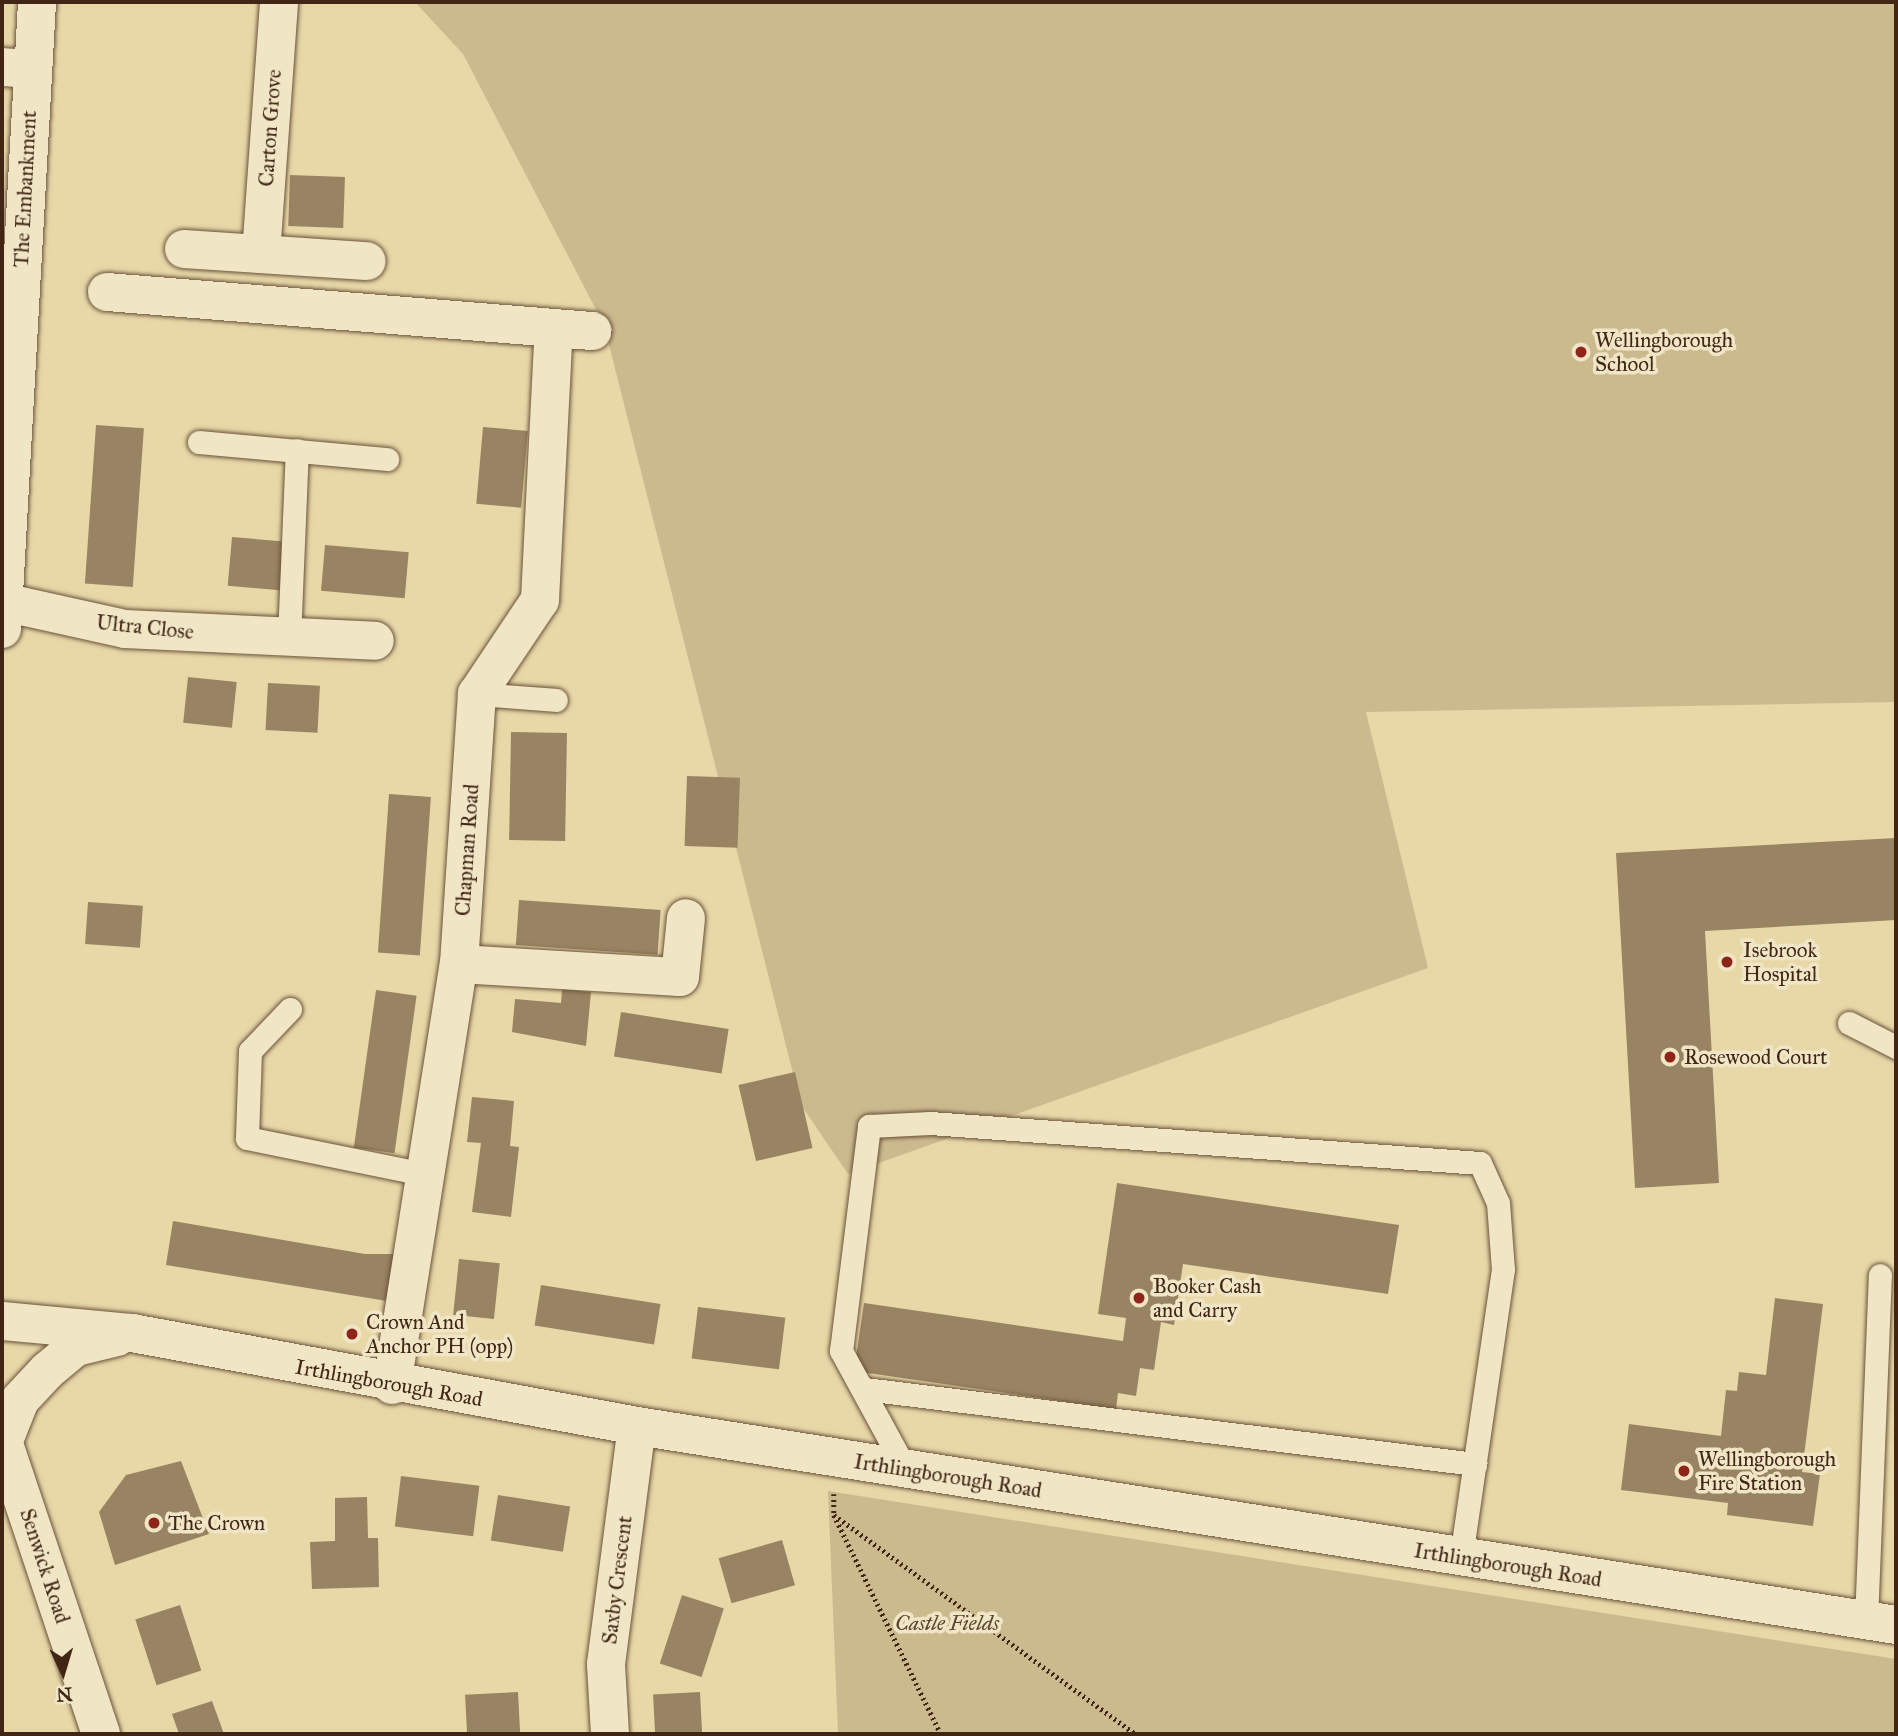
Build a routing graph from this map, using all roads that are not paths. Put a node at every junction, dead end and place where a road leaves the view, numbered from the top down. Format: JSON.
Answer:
{"nodes":[{"id":1,"x":37,"y":2,"type":"edge"},
{"id":2,"x":279,"y":2,"type":"edge"},
{"id":3,"x":17,"y":68,"type":"edge"},
{"id":4,"x":184,"y":249,"type":"dead end"},
{"id":5,"x":261,"y":254,"type":"junction"},
{"id":6,"x":367,"y":261,"type":"dead end"},
{"id":7,"x":107,"y":292,"type":"dead end"},
{"id":8,"x":554,"y":328,"type":"junction"},
{"id":9,"x":592,"y":331,"type":"dead end"},
{"id":10,"x":199,"y":442,"type":"dead end"},
{"id":11,"x":297,"y":450,"type":"junction"},
{"id":12,"x":387,"y":459,"type":"dead end"},
{"id":13,"x":3,"y":616,"type":"edge"},
{"id":14,"x":289,"y":638,"type":"junction"},
{"id":15,"x":375,"y":641,"type":"dead end"},
{"id":16,"x":477,"y":694,"type":"junction"},
{"id":17,"x":556,"y":699,"type":"dead end"},
{"id":18,"x":686,"y":918,"type":"dead end"},
{"id":19,"x":459,"y":964,"type":"junction"},
{"id":20,"x":290,"y":1009,"type":"dead end"},
{"id":21,"x":1849,"y":1023,"type":"dead end"},
{"id":22,"x":1896,"y":1047,"type":"edge"},
{"id":23,"x":429,"y":1175,"type":"junction"},
{"id":24,"x":1880,"y":1275,"type":"dead end"},
{"id":25,"x":2,"y":1321,"type":"edge"},
{"id":26,"x":132,"y":1333,"type":"junction"},
{"id":27,"x":392,"y":1385,"type":"junction"},
{"id":28,"x":865,"y":1389,"type":"junction"},
{"id":29,"x":637,"y":1426,"type":"junction"},
{"id":30,"x":3,"y":1441,"type":"edge"},
{"id":31,"x":1475,"y":1464,"type":"junction"},
{"id":32,"x":906,"y":1470,"type":"junction"},
{"id":33,"x":1461,"y":1558,"type":"junction"},
{"id":34,"x":1881,"y":1623,"type":"edge"},
{"id":35,"x":101,"y":1734,"type":"edge"},
{"id":36,"x":610,"y":1734,"type":"edge"}],
"edges":[{"from":1,"to":3,"type":"street","name":"The Embankment"},
{"from":2,"to":5,"type":"street","name":"Carton Grove"},
{"from":3,"to":13,"type":"street","name":"The Embankment"},
{"from":4,"to":5,"type":"street"},
{"from":5,"to":6,"type":"street"},
{"from":7,"to":8,"type":"street"},
{"from":8,"to":9,"type":"street"},
{"from":8,"to":16,"type":"street"},
{"from":10,"to":11,"type":"lane"},
{"from":11,"to":12,"type":"lane"},
{"from":11,"to":14,"type":"lane"},
{"from":13,"to":14,"type":"street","name":"Ultra Close"},
{"from":14,"to":15,"type":"street","name":"Ultra Close"},
{"from":16,"to":17,"type":"lane"},
{"from":16,"to":19,"type":"street","name":"Chapman Road"},
{"from":18,"to":19,"type":"street"},
{"from":19,"to":23,"type":"street","name":"Chapman Road"},
{"from":20,"to":23,"type":"lane"},
{"from":21,"to":22,"type":"lane"},
{"from":23,"to":27,"type":"street","name":"Chapman Road"},
{"from":24,"to":34,"type":"lane"},
{"from":25,"to":26,"type":"street","name":"Irthlingborough Road"},
{"from":26,"to":27,"type":"street","name":"Irthlingborough Road"},
{"from":26,"to":30,"type":"street"},
{"from":27,"to":29,"type":"street","name":"Irthlingborough Road"},
{"from":28,"to":31,"type":"lane"},
{"from":28,"to":31,"type":"lane"},
{"from":28,"to":32,"type":"lane"},
{"from":29,"to":32,"type":"street","name":"Irthlingborough Road"},
{"from":29,"to":36,"type":"street","name":"Saxby Crescent"},
{"from":30,"to":35,"type":"street","name":"Senwick Road"},
{"from":31,"to":33,"type":"lane"},
{"from":32,"to":33,"type":"street","name":"Irthlingborough Road"},
{"from":33,"to":34,"type":"street","name":"Irthlingborough Road"}]}
